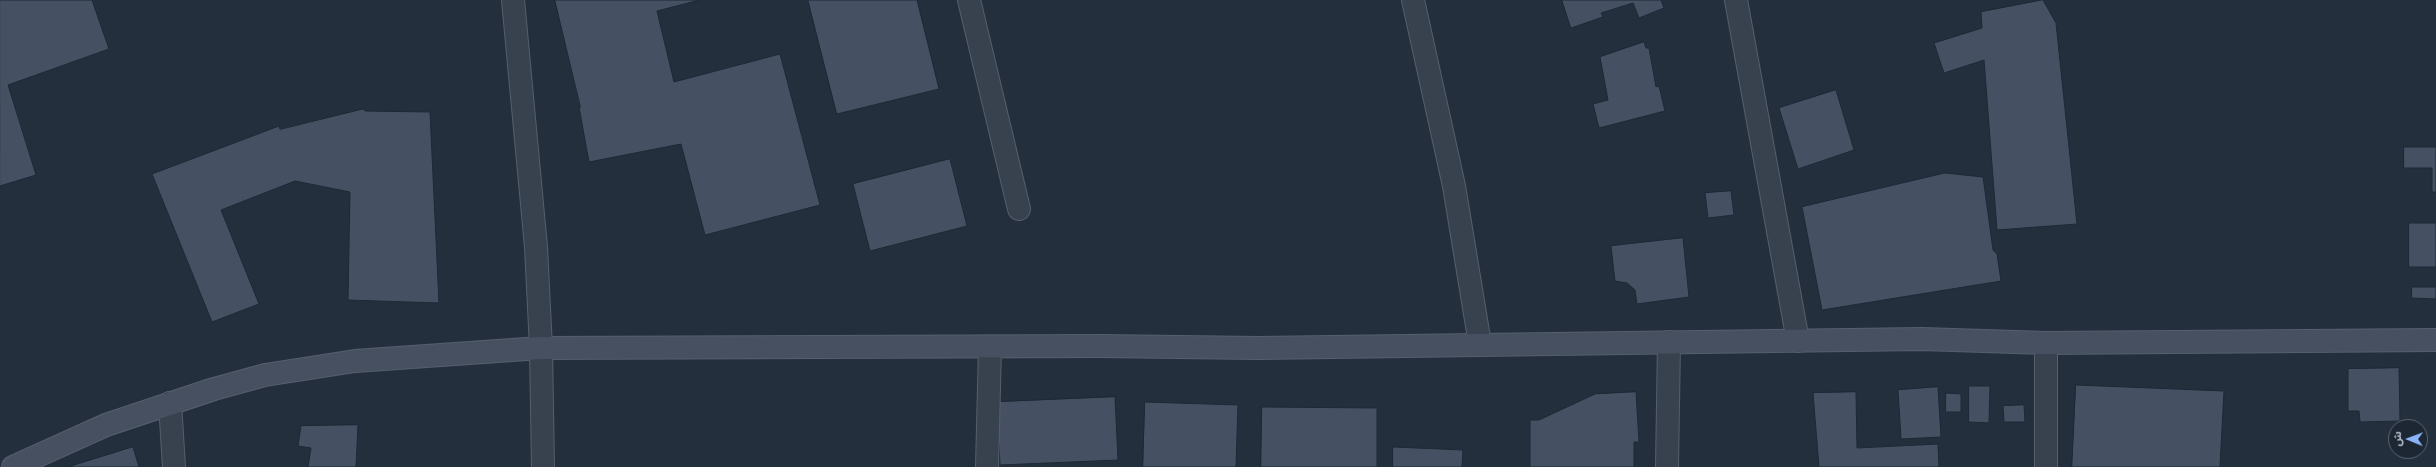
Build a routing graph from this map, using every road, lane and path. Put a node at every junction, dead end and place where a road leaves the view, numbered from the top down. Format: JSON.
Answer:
{"nodes":[{"id":1,"x":513,"y":0,"type":"edge"},
{"id":2,"x":970,"y":0,"type":"edge"},
{"id":3,"x":1413,"y":0,"type":"edge"},
{"id":4,"x":1736,"y":0,"type":"edge"},
{"id":5,"x":1020,"y":209,"type":"dead end"},
{"id":6,"x":2436,"y":340,"type":"edge"},
{"id":7,"x":1798,"y":341,"type":"junction"},
{"id":8,"x":1669,"y":342,"type":"junction"},
{"id":9,"x":2046,"y":343,"type":"junction"},
{"id":10,"x":1480,"y":344,"type":"junction"},
{"id":11,"x":990,"y":347,"type":"junction"},
{"id":12,"x":541,"y":348,"type":"junction"},
{"id":13,"x":170,"y":404,"type":"junction"},
{"id":14,"x":13,"y":467,"type":"edge"},
{"id":15,"x":174,"y":467,"type":"edge"},
{"id":16,"x":543,"y":467,"type":"edge"},
{"id":17,"x":987,"y":467,"type":"edge"},
{"id":18,"x":1667,"y":467,"type":"edge"},
{"id":19,"x":2046,"y":467,"type":"edge"}],
"edges":[{"from":1,"to":12,"type":"street"},
{"from":2,"to":5,"type":"street"},
{"from":3,"to":10,"type":"street"},
{"from":4,"to":7,"type":"street"},
{"from":6,"to":9,"type":"main road"},
{"from":7,"to":8,"type":"main road"},
{"from":7,"to":9,"type":"main road"},
{"from":8,"to":10,"type":"main road"},
{"from":8,"to":18,"type":"street"},
{"from":9,"to":19,"type":"street"},
{"from":10,"to":11,"type":"main road"},
{"from":11,"to":12,"type":"main road"},
{"from":11,"to":17,"type":"street"},
{"from":12,"to":13,"type":"main road"},
{"from":12,"to":16,"type":"street"},
{"from":13,"to":14,"type":"main road"},
{"from":13,"to":15,"type":"street"}]}
